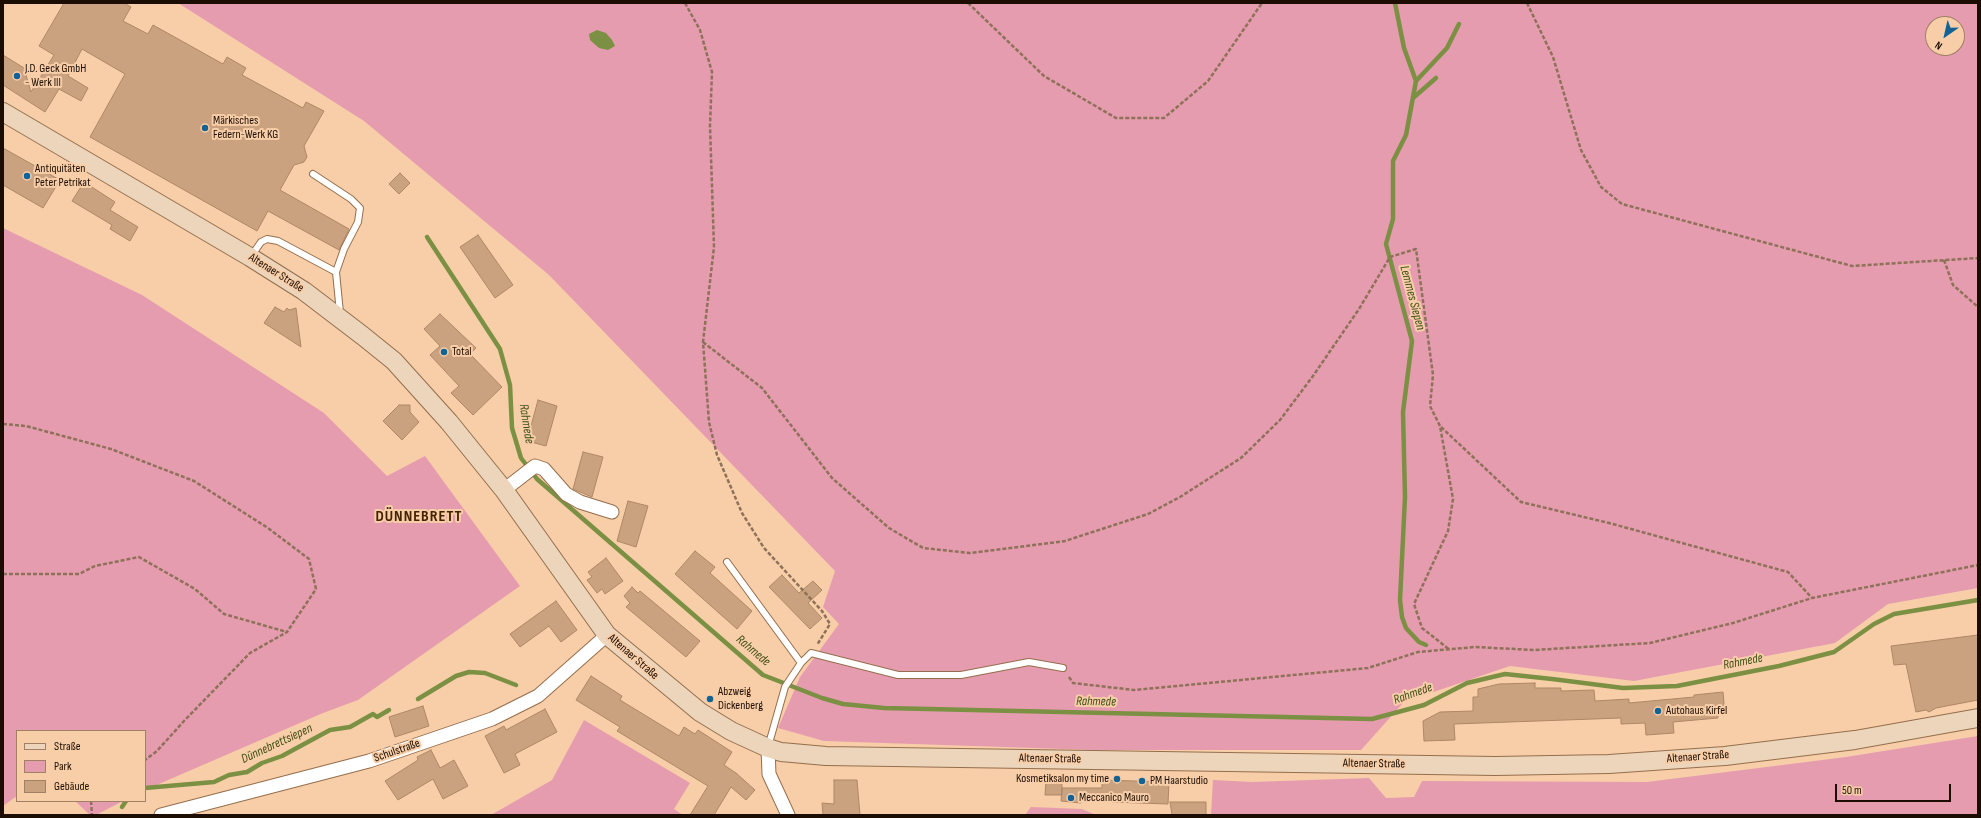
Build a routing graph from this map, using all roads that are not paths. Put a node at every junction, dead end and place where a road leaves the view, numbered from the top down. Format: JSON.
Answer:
{"nodes":[{"id":1,"x":3,"y":112,"type":"edge"},
{"id":2,"x":313,"y":174,"type":"dead end"},
{"id":3,"x":250,"y":257,"type":"junction"},
{"id":4,"x":336,"y":272,"type":"junction"},
{"id":5,"x":340,"y":317,"type":"junction"},
{"id":6,"x":504,"y":490,"type":"junction"},
{"id":7,"x":612,"y":512,"type":"dead end"},
{"id":8,"x":727,"y":562,"type":"dead end"},
{"id":9,"x":607,"y":635,"type":"junction"},
{"id":10,"x":801,"y":663,"type":"junction"},
{"id":11,"x":1063,"y":668,"type":"road end"},
{"id":12,"x":1978,"y":718,"type":"edge"},
{"id":13,"x":768,"y":748,"type":"junction"},
{"id":14,"x":161,"y":815,"type":"edge"},
{"id":15,"x":788,"y":815,"type":"edge"}],
"edges":[{"from":1,"to":3,"type":"main road","name":"Altenaer Straße"},
{"from":2,"to":4,"type":"lane"},
{"from":3,"to":4,"type":"lane"},
{"from":3,"to":5,"type":"main road","name":"Altenaer Straße"},
{"from":4,"to":5,"type":"lane"},
{"from":5,"to":6,"type":"main road","name":"Altenaer Straße"},
{"from":6,"to":7,"type":"street"},
{"from":6,"to":9,"type":"main road","name":"Altenaer Straße"},
{"from":8,"to":10,"type":"lane"},
{"from":9,"to":13,"type":"main road","name":"Altenaer Straße"},
{"from":9,"to":14,"type":"street","name":"Schulstraße"},
{"from":10,"to":11,"type":"lane"},
{"from":10,"to":13,"type":"lane"},
{"from":12,"to":13,"type":"main road","name":"Altenaer Straße"},
{"from":13,"to":15,"type":"street"}]}
